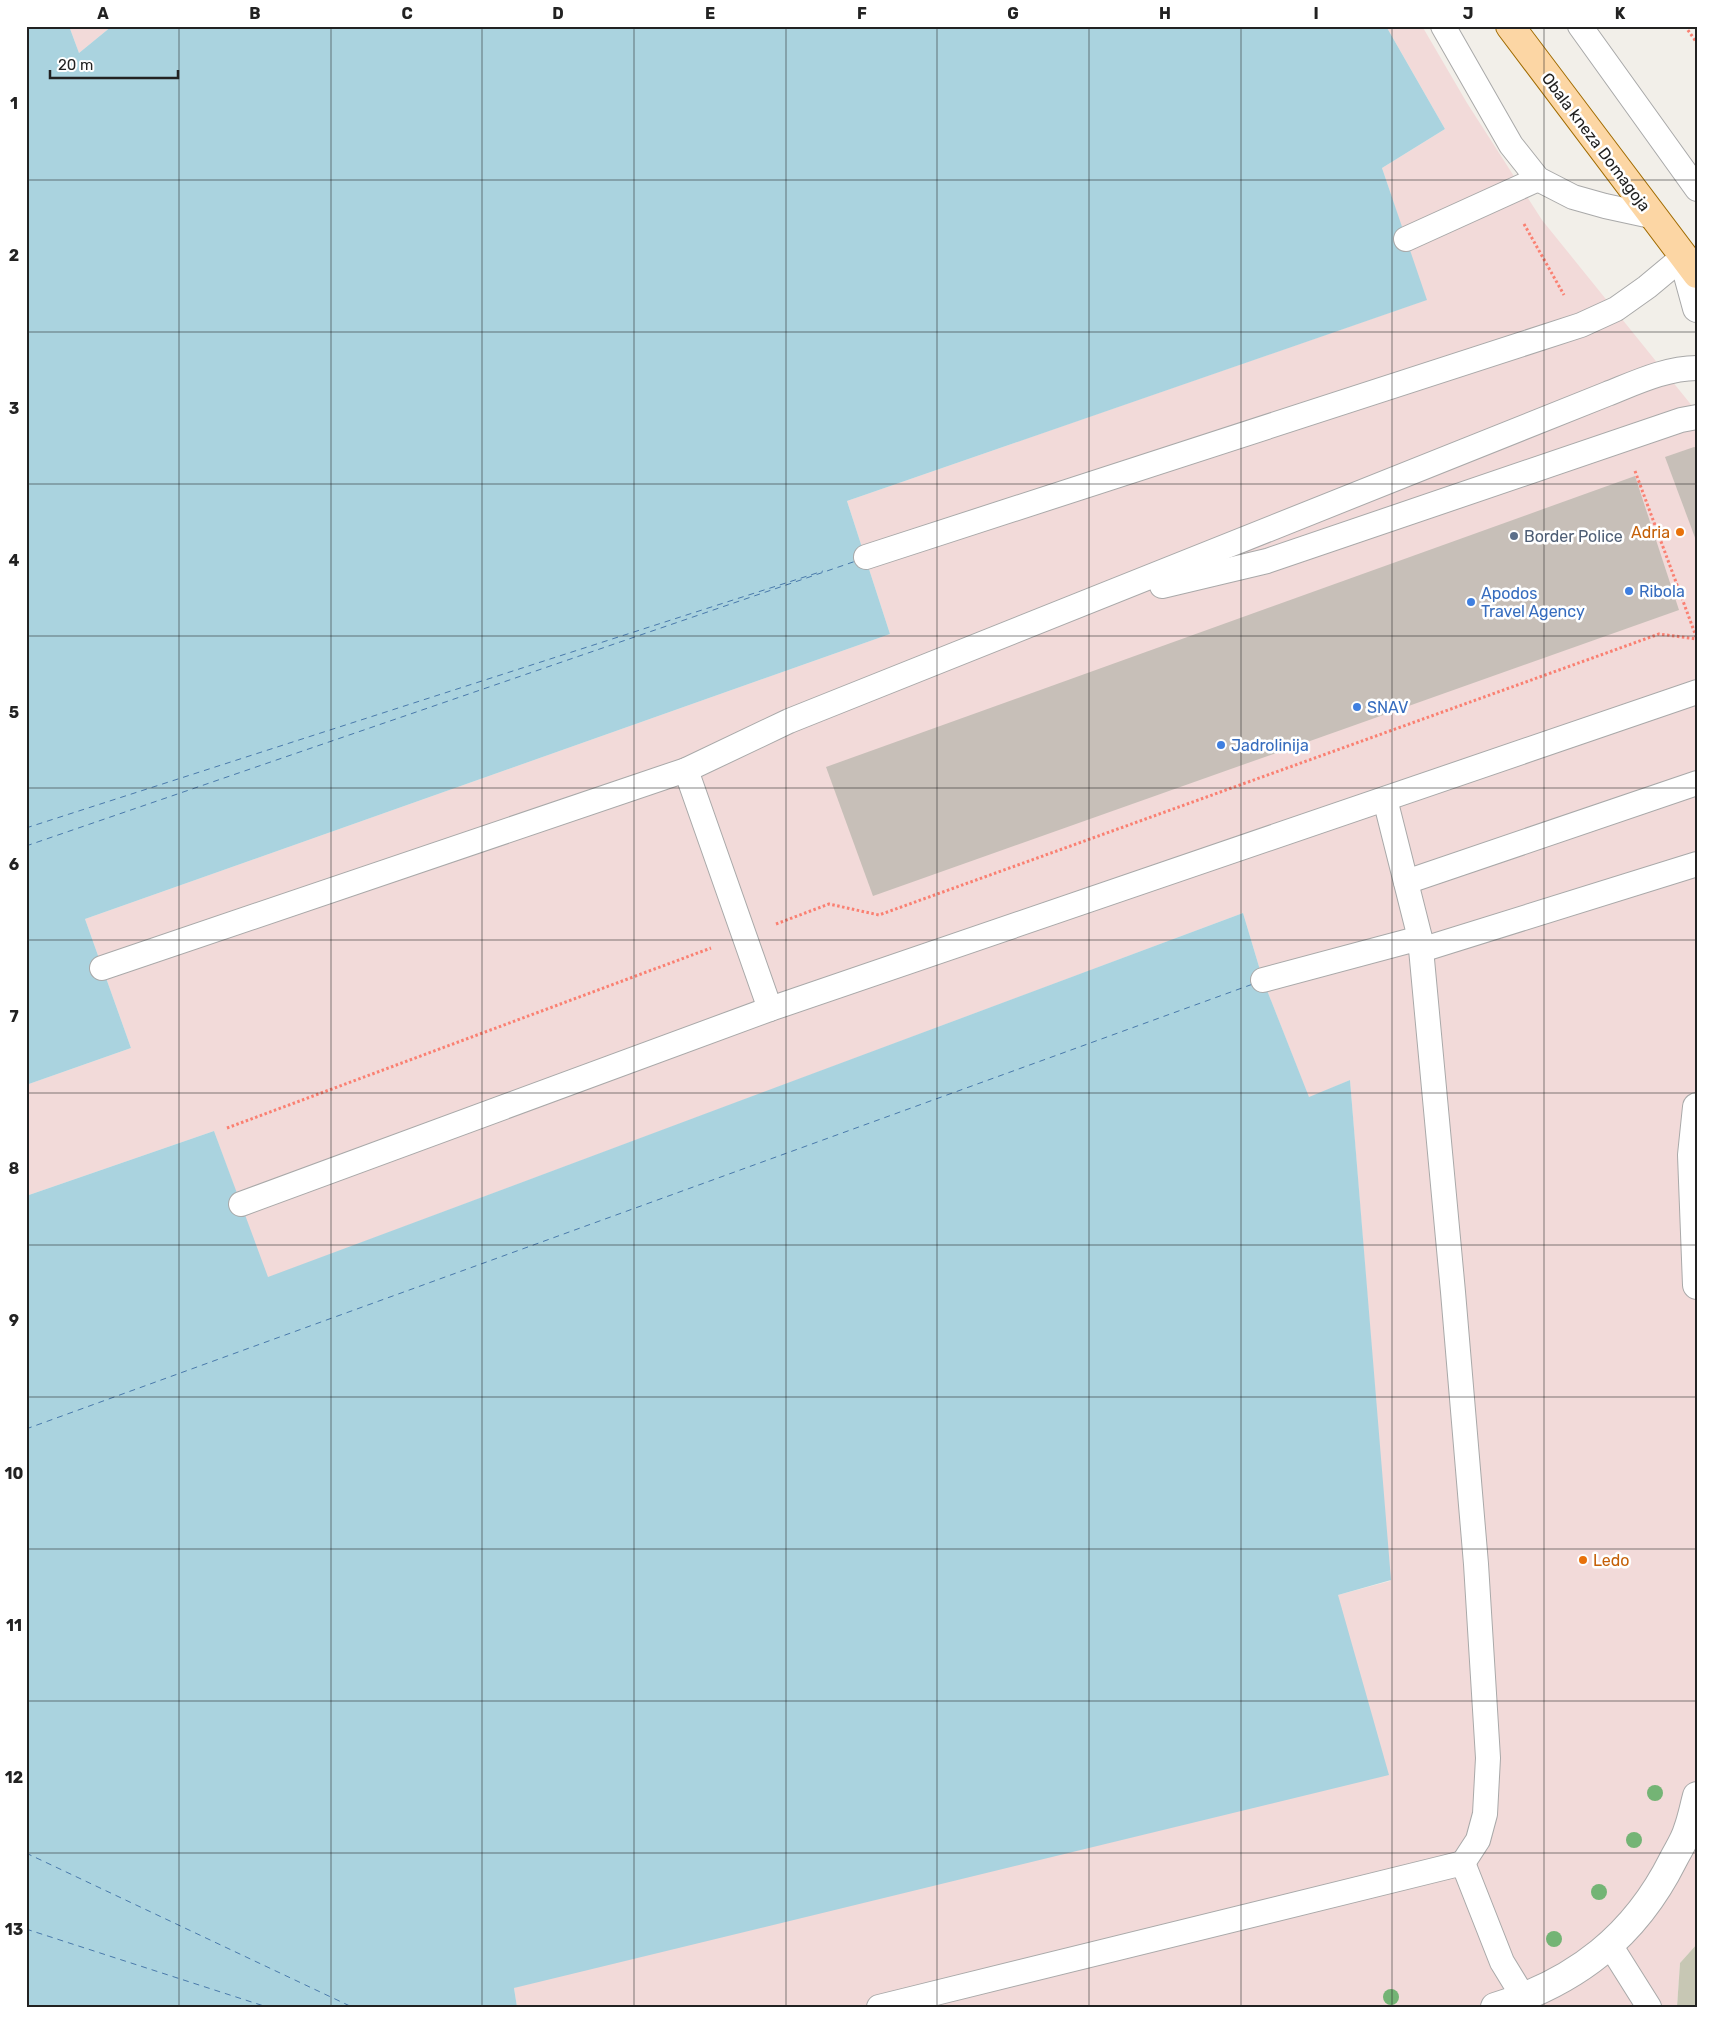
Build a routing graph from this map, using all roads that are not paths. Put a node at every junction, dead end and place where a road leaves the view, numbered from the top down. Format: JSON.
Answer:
{"nodes":[{"id":1,"x":1443,"y":26,"type":"edge"},
{"id":2,"x":1510,"y":26,"type":"edge"},
{"id":3,"x":1580,"y":26,"type":"edge"},
{"id":4,"x":1538,"y":179,"type":"junction"},
{"id":5,"x":1697,"y":189,"type":"edge"},
{"id":6,"x":1651,"y":216,"type":"junction"},
{"id":7,"x":1406,"y":239,"type":"dead end"},
{"id":8,"x":1690,"y":266,"type":"edge"},
{"id":9,"x":1697,"y":308,"type":"edge"},
{"id":10,"x":1697,"y":368,"type":"edge"},
{"id":11,"x":1697,"y":417,"type":"edge"},
{"id":12,"x":866,"y":557,"type":"dead end"},
{"id":13,"x":1084,"y":604,"type":"junction"},
{"id":14,"x":1697,"y":692,"type":"edge"},
{"id":15,"x":686,"y":770,"type":"junction"},
{"id":16,"x":1697,"y":783,"type":"edge"},
{"id":17,"x":1385,"y":799,"type":"junction"},
{"id":18,"x":1697,"y":864,"type":"edge"},
{"id":19,"x":1406,"y":882,"type":"junction"},
{"id":20,"x":1421,"y":944,"type":"junction"},
{"id":21,"x":102,"y":968,"type":"dead end"},
{"id":22,"x":1263,"y":980,"type":"dead end"},
{"id":23,"x":770,"y":1009,"type":"junction"},
{"id":24,"x":1697,"y":1107,"type":"edge"},
{"id":25,"x":241,"y":1204,"type":"dead end"},
{"id":26,"x":1697,"y":1285,"type":"edge"},
{"id":27,"x":1697,"y":1796,"type":"edge"},
{"id":28,"x":1463,"y":1863,"type":"junction"},
{"id":29,"x":1610,"y":1945,"type":"junction"},
{"id":30,"x":1524,"y":1998,"type":"junction"},
{"id":31,"x":880,"y":2007,"type":"edge"},
{"id":32,"x":1495,"y":2007,"type":"edge"},
{"id":33,"x":1649,"y":2007,"type":"edge"}],
"edges":[{"from":1,"to":4,"type":"lane"},
{"from":2,"to":6,"type":"main road","name":"Obala kneza Domagoja"},
{"from":3,"to":5,"type":"lane"},
{"from":4,"to":6,"type":"lane"},
{"from":4,"to":7,"type":"lane"},
{"from":6,"to":8,"type":"main road","name":"Obala kneza Domagoja"},
{"from":8,"to":9,"type":"street","name":"Obala kneza Domagoja"},
{"from":8,"to":12,"type":"lane"},
{"from":10,"to":13,"type":"lane"},
{"from":11,"to":13,"type":"lane"},
{"from":13,"to":15,"type":"lane"},
{"from":14,"to":17,"type":"lane"},
{"from":15,"to":21,"type":"lane"},
{"from":15,"to":23,"type":"lane"},
{"from":16,"to":19,"type":"lane"},
{"from":17,"to":19,"type":"lane"},
{"from":17,"to":23,"type":"lane"},
{"from":18,"to":20,"type":"lane"},
{"from":19,"to":20,"type":"lane"},
{"from":20,"to":22,"type":"lane"},
{"from":20,"to":28,"type":"lane"},
{"from":23,"to":25,"type":"lane"},
{"from":24,"to":26,"type":"street"},
{"from":27,"to":29,"type":"street"},
{"from":28,"to":30,"type":"lane"},
{"from":28,"to":31,"type":"lane"},
{"from":29,"to":30,"type":"street"},
{"from":29,"to":33,"type":"lane"},
{"from":30,"to":32,"type":"street"}]}
